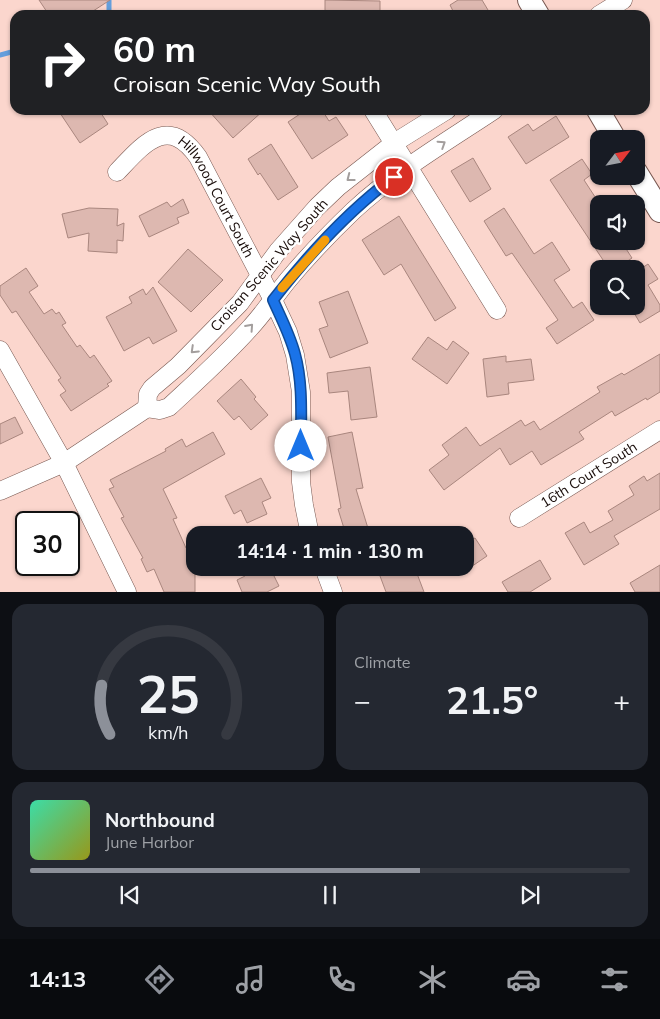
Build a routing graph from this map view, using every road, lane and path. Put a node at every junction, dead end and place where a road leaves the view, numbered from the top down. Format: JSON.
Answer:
{"nodes":[{"id":1,"x":622,"y":0,"type":"edge"},
{"id":2,"x":607,"y":10,"type":"edge"},
{"id":3,"x":376,"y":115,"type":"edge"},
{"id":4,"x":439,"y":115,"type":"edge"},
{"id":5,"x":486,"y":115,"type":"edge"},
{"id":6,"x":601,"y":115,"type":"edge"},
{"id":7,"x":610,"y":130,"type":"edge"},
{"id":8,"x":394,"y":143,"type":"junction"},
{"id":9,"x":409,"y":166,"type":"junction"},
{"id":10,"x":117,"y":172,"type":"dead end"},
{"id":11,"x":644,"y":185,"type":"edge"},
{"id":12,"x":660,"y":211,"type":"edge"},
{"id":13,"x":260,"y":276,"type":"junction"},
{"id":14,"x":273,"y":300,"type":"junction"},
{"id":15,"x":497,"y":310,"type":"dead end"},
{"id":16,"x":0,"y":350,"type":"edge"},
{"id":17,"x":147,"y":408,"type":"junction"},
{"id":18,"x":660,"y":430,"type":"edge"},
{"id":19,"x":64,"y":463,"type":"junction"},
{"id":20,"x":1,"y":491,"type":"edge"},
{"id":21,"x":519,"y":518,"type":"dead end"},
{"id":22,"x":308,"y":526,"type":"edge"},
{"id":23,"x":327,"y":576,"type":"edge"},
{"id":24,"x":126,"y":592,"type":"edge"},
{"id":25,"x":334,"y":592,"type":"edge"}],
"edges":[{"from":1,"to":2,"type":"street"},
{"from":3,"to":8,"type":"street"},
{"from":4,"to":8,"type":"street","name":"Croisan Scenic Way South"},
{"from":9,"to":5,"type":"street","name":"Croisan Scenic Way South","one_way":true},
{"from":6,"to":7,"type":"main road"},
{"from":8,"to":9,"type":"street"},
{"from":8,"to":13,"type":"street","name":"Croisan Scenic Way South","one_way":true},
{"from":9,"to":14,"type":"street","name":"Croisan Scenic Way South"},
{"from":9,"to":15,"type":"street"},
{"from":10,"to":13,"type":"street","name":"Hillwood Court South"},
{"from":11,"to":12,"type":"main road"},
{"from":13,"to":14,"type":"street","name":"Hillwood Court South"},
{"from":13,"to":17,"type":"street","name":"Croisan Scenic Way South","one_way":true},
{"from":17,"to":14,"type":"street","name":"Croisan Scenic Way South","one_way":true},
{"from":14,"to":22,"type":"street","name":"Hillwood Court South"},
{"from":16,"to":19,"type":"street"},
{"from":17,"to":19,"type":"street"},
{"from":18,"to":21,"type":"street","name":"16th Court South"},
{"from":19,"to":20,"type":"street"},
{"from":19,"to":24,"type":"street"},
{"from":23,"to":25,"type":"street"}]}
